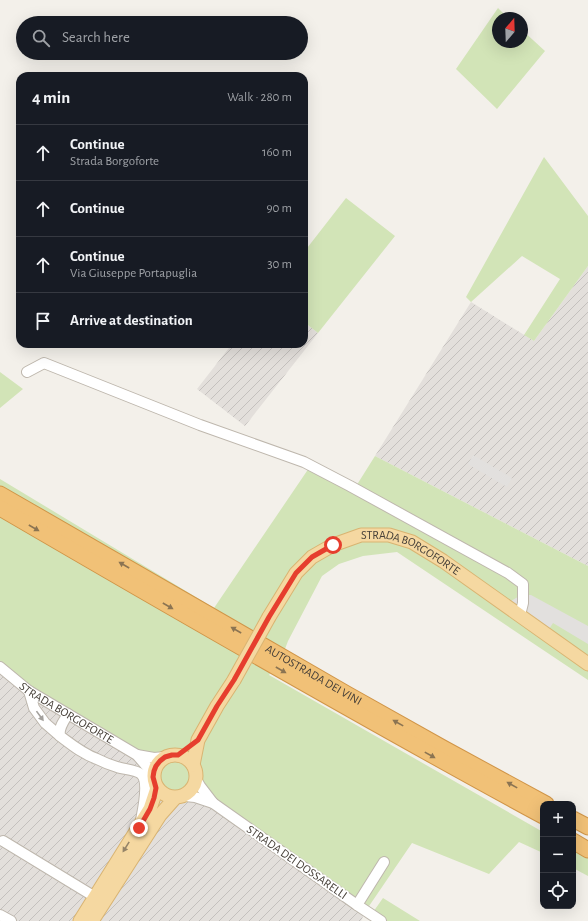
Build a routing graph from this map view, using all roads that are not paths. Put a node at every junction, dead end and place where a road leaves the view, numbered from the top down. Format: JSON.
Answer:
{"nodes":[{"id":1,"x":27,"y":372,"type":"dead end"},
{"id":2,"x":0,"y":494,"type":"edge"},
{"id":3,"x":0,"y":508,"type":"edge"},
{"id":4,"x":520,"y":615,"type":"junction"},
{"id":5,"x":588,"y":664,"type":"edge"},
{"id":6,"x":0,"y":667,"type":"edge"},
{"id":7,"x":29,"y":690,"type":"junction"},
{"id":8,"x":68,"y":714,"type":"junction"},
{"id":9,"x":60,"y":736,"type":"junction"},
{"id":10,"x":198,"y":740,"type":"junction"},
{"id":11,"x":137,"y":755,"type":"junction"},
{"id":12,"x":172,"y":756,"type":"junction"},
{"id":13,"x":193,"y":765,"type":"junction"},
{"id":14,"x":449,"y":766,"type":"junction"},
{"id":15,"x":196,"y":779,"type":"junction"},
{"id":16,"x":155,"y":782,"type":"junction"},
{"id":17,"x":180,"y":797,"type":"junction"},
{"id":18,"x":540,"y":801,"type":"edge"},
{"id":19,"x":213,"y":803,"type":"junction"},
{"id":20,"x":540,"y":814,"type":"edge"},
{"id":21,"x":576,"y":820,"type":"edge"},
{"id":22,"x":540,"y":824,"type":"edge"},
{"id":23,"x":588,"y":827,"type":"edge"},
{"id":24,"x":139,"y":828,"type":"junction"},
{"id":25,"x":576,"y":835,"type":"edge"},
{"id":26,"x":3,"y":841,"type":"dead end"},
{"id":27,"x":588,"y":841,"type":"edge"},
{"id":28,"x":576,"y":843,"type":"edge"},
{"id":29,"x":588,"y":850,"type":"edge"},
{"id":30,"x":384,"y":862,"type":"dead end"},
{"id":31,"x":100,"y":900,"type":"junction"},
{"id":32,"x":358,"y":905,"type":"junction"},
{"id":33,"x":0,"y":915,"type":"edge"},
{"id":34,"x":11,"y":921,"type":"edge"},
{"id":35,"x":80,"y":921,"type":"edge"},
{"id":36,"x":92,"y":921,"type":"edge"},
{"id":37,"x":381,"y":921,"type":"edge"}],
"edges":[{"from":1,"to":4,"type":"street"},
{"from":18,"to":2,"type":"highway","name":"AUTOSTRADA DEI VINI","one_way":true},
{"from":3,"to":14,"type":"highway","name":"AUTOSTRADA DEI VINI","one_way":true},
{"from":4,"to":5,"type":"main road","name":"STRADA BORGOFORTE"},
{"from":4,"to":10,"type":"main road","name":"STRADA BORGOFORTE","bridge":true},
{"from":6,"to":7,"type":"street","name":"STRADA BORGOFORTE"},
{"from":7,"to":8,"type":"street","name":"STRADA BORGOFORTE"},
{"from":7,"to":9,"type":"street","one_way":true},
{"from":8,"to":9,"type":"street"},
{"from":8,"to":11,"type":"street","name":"STRADA BORGOFORTE"},
{"from":9,"to":24,"type":"street"},
{"from":10,"to":12,"type":"main road"},
{"from":10,"to":13,"type":"main road"},
{"from":11,"to":12,"type":"street","name":"STRADA BORGOFORTE"},
{"from":11,"to":16,"type":"street","name":"STRADA BORGOFORTE"},
{"from":12,"to":13,"type":"main road"},
{"from":12,"to":16,"type":"main road"},
{"from":13,"to":15,"type":"main road"},
{"from":14,"to":20,"type":"highway","name":"AUTOSTRADA DEI VINI"},
{"from":14,"to":22,"type":"highway"},
{"from":15,"to":17,"type":"main road"},
{"from":15,"to":19,"type":"street","name":"STRADA DEI DOSSARELLI"},
{"from":16,"to":17,"type":"main road"},
{"from":16,"to":24,"type":"main road"},
{"from":17,"to":19,"type":"street","name":"STRADA DEI DOSSARELLI"},
{"from":17,"to":31,"type":"main road"},
{"from":19,"to":32,"type":"street","name":"STRADA DEI DOSSARELLI"},
{"from":21,"to":23,"type":"highway"},
{"from":24,"to":31,"type":"main road","one_way":true},
{"from":25,"to":27,"type":"highway"},
{"from":26,"to":31,"type":"street"},
{"from":28,"to":29,"type":"highway"},
{"from":30,"to":32,"type":"street"},
{"from":31,"to":35,"type":"main road"},
{"from":31,"to":36,"type":"main road"},
{"from":32,"to":37,"type":"street","name":"STRADA DEI DOSSARELLI"},
{"from":33,"to":34,"type":"street"}]}
